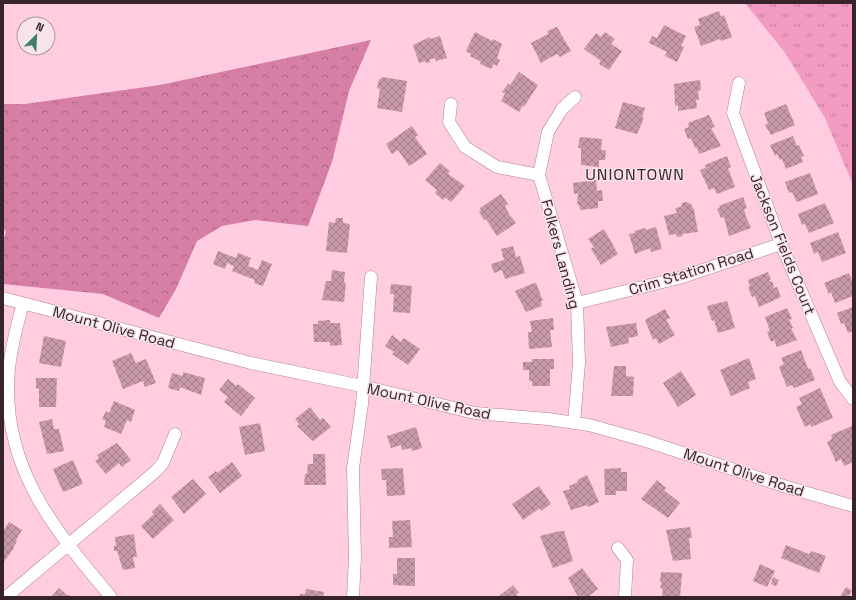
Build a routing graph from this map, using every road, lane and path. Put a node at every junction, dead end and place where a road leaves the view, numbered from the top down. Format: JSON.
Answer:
{"nodes":[{"id":1,"x":739,"y":83,"type":"dead end"},
{"id":2,"x":575,"y":97,"type":"dead end"},
{"id":3,"x":451,"y":104,"type":"dead end"},
{"id":4,"x":539,"y":174,"type":"junction"},
{"id":5,"x":781,"y":244,"type":"junction"},
{"id":6,"x":371,"y":277,"type":"dead end"},
{"id":7,"x":3,"y":298,"type":"edge"},
{"id":8,"x":576,"y":303,"type":"junction"},
{"id":9,"x":23,"y":304,"type":"junction"},
{"id":10,"x":362,"y":386,"type":"junction"},
{"id":11,"x":853,"y":399,"type":"edge"},
{"id":12,"x":574,"y":423,"type":"junction"},
{"id":13,"x":176,"y":434,"type":"dead end"},
{"id":14,"x":853,"y":506,"type":"edge"},
{"id":15,"x":68,"y":545,"type":"junction"},
{"id":16,"x":618,"y":548,"type":"dead end"},
{"id":17,"x":6,"y":597,"type":"edge"},
{"id":18,"x":111,"y":597,"type":"edge"},
{"id":19,"x":352,"y":597,"type":"edge"},
{"id":20,"x":625,"y":597,"type":"edge"}],
"edges":[{"from":1,"to":5,"type":"street","name":"Jackson Fields Court"},
{"from":2,"to":4,"type":"street","name":"Folkers Landing"},
{"from":3,"to":4,"type":"street"},
{"from":4,"to":8,"type":"street","name":"Folkers Landing"},
{"from":5,"to":8,"type":"street","name":"Crim Station Road"},
{"from":5,"to":11,"type":"street","name":"Jackson Fields Court"},
{"from":6,"to":10,"type":"street"},
{"from":7,"to":9,"type":"street","name":"Mount Olive Road"},
{"from":8,"to":12,"type":"street","name":"Folkers Landing"},
{"from":9,"to":10,"type":"street","name":"Mount Olive Road"},
{"from":9,"to":15,"type":"street"},
{"from":10,"to":12,"type":"street","name":"Mount Olive Road"},
{"from":10,"to":19,"type":"street"},
{"from":12,"to":14,"type":"street","name":"Mount Olive Road"},
{"from":13,"to":15,"type":"street"},
{"from":15,"to":17,"type":"street"},
{"from":15,"to":18,"type":"street"},
{"from":16,"to":20,"type":"street"}]}
